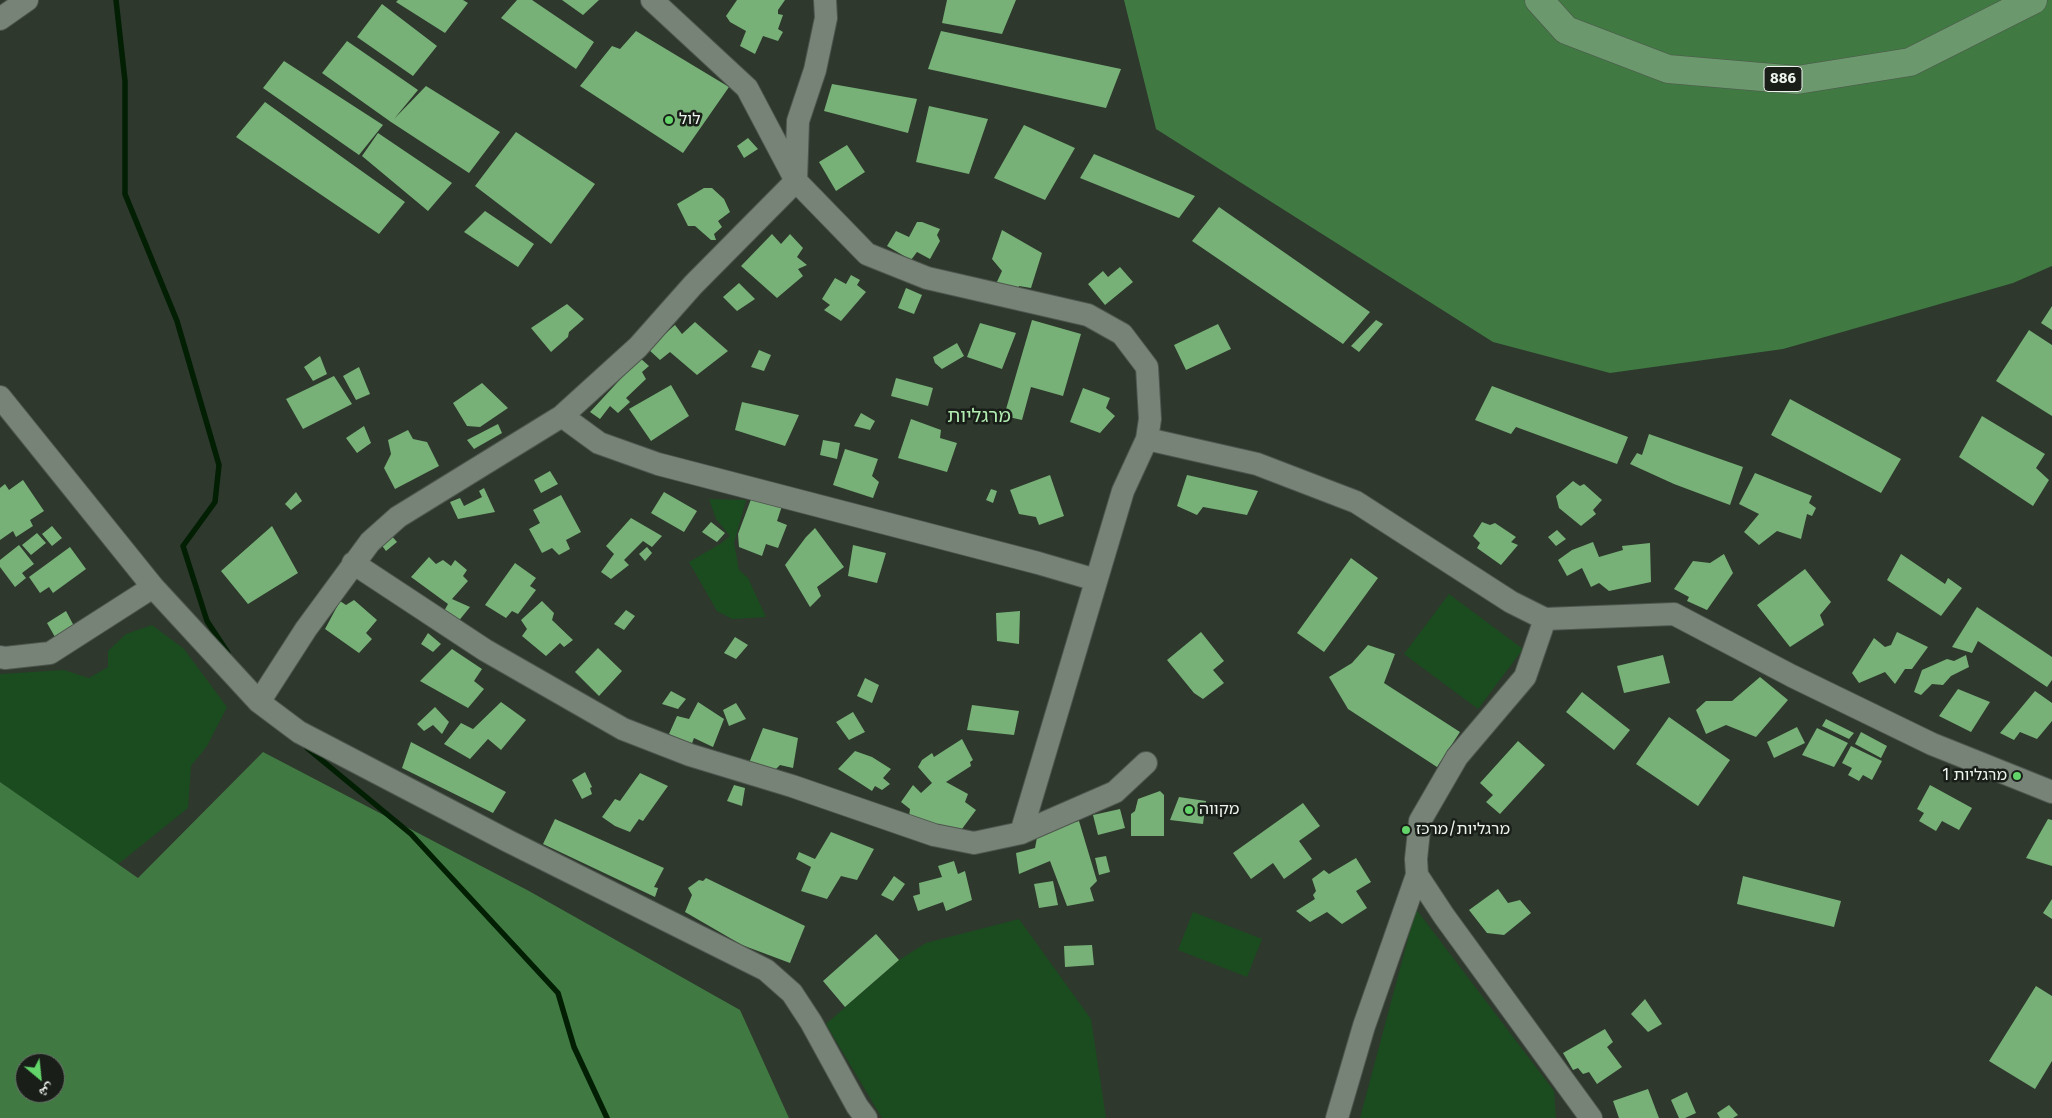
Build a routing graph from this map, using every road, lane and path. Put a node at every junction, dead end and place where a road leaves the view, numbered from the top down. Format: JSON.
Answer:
{"nodes":[{"id":1,"x":27,"y":0,"type":"edge"},
{"id":2,"x":652,"y":0,"type":"edge"},
{"id":3,"x":825,"y":0,"type":"edge"},
{"id":4,"x":1539,"y":0,"type":"edge"},
{"id":5,"x":2033,"y":0,"type":"edge"},
{"id":6,"x":0,"y":19,"type":"edge"},
{"id":7,"x":796,"y":181,"type":"junction"},
{"id":8,"x":0,"y":397,"type":"edge"},
{"id":9,"x":562,"y":416,"type":"junction"},
{"id":10,"x":1147,"y":439,"type":"junction"},
{"id":11,"x":353,"y":563,"type":"junction"},
{"id":12,"x":1096,"y":580,"type":"junction"},
{"id":13,"x":153,"y":587,"type":"junction"},
{"id":14,"x":1545,"y":618,"type":"junction"},
{"id":15,"x":0,"y":657,"type":"edge"},
{"id":16,"x":258,"y":702,"type":"junction"},
{"id":17,"x":1146,"y":763,"type":"dead end"},
{"id":18,"x":2052,"y":792,"type":"edge"},
{"id":19,"x":1021,"y":833,"type":"junction"},
{"id":20,"x":1416,"y":875,"type":"junction"},
{"id":21,"x":866,"y":1118,"type":"edge"},
{"id":22,"x":1337,"y":1118,"type":"edge"},
{"id":23,"x":1592,"y":1118,"type":"edge"}],
"edges":[{"from":1,"to":6,"type":"street"},
{"from":2,"to":7,"type":"street"},
{"from":3,"to":7,"type":"street"},
{"from":4,"to":5,"type":"main road","number":"886"},
{"from":7,"to":9,"type":"street"},
{"from":7,"to":10,"type":"street"},
{"from":8,"to":13,"type":"street"},
{"from":9,"to":11,"type":"street"},
{"from":9,"to":12,"type":"street"},
{"from":10,"to":12,"type":"street"},
{"from":10,"to":14,"type":"street"},
{"from":11,"to":16,"type":"street"},
{"from":11,"to":19,"type":"street"},
{"from":12,"to":19,"type":"street"},
{"from":13,"to":15,"type":"street"},
{"from":13,"to":16,"type":"street"},
{"from":14,"to":18,"type":"street"},
{"from":14,"to":20,"type":"street"},
{"from":16,"to":21,"type":"street"},
{"from":17,"to":19,"type":"street"},
{"from":20,"to":22,"type":"street"},
{"from":20,"to":23,"type":"street"}]}
